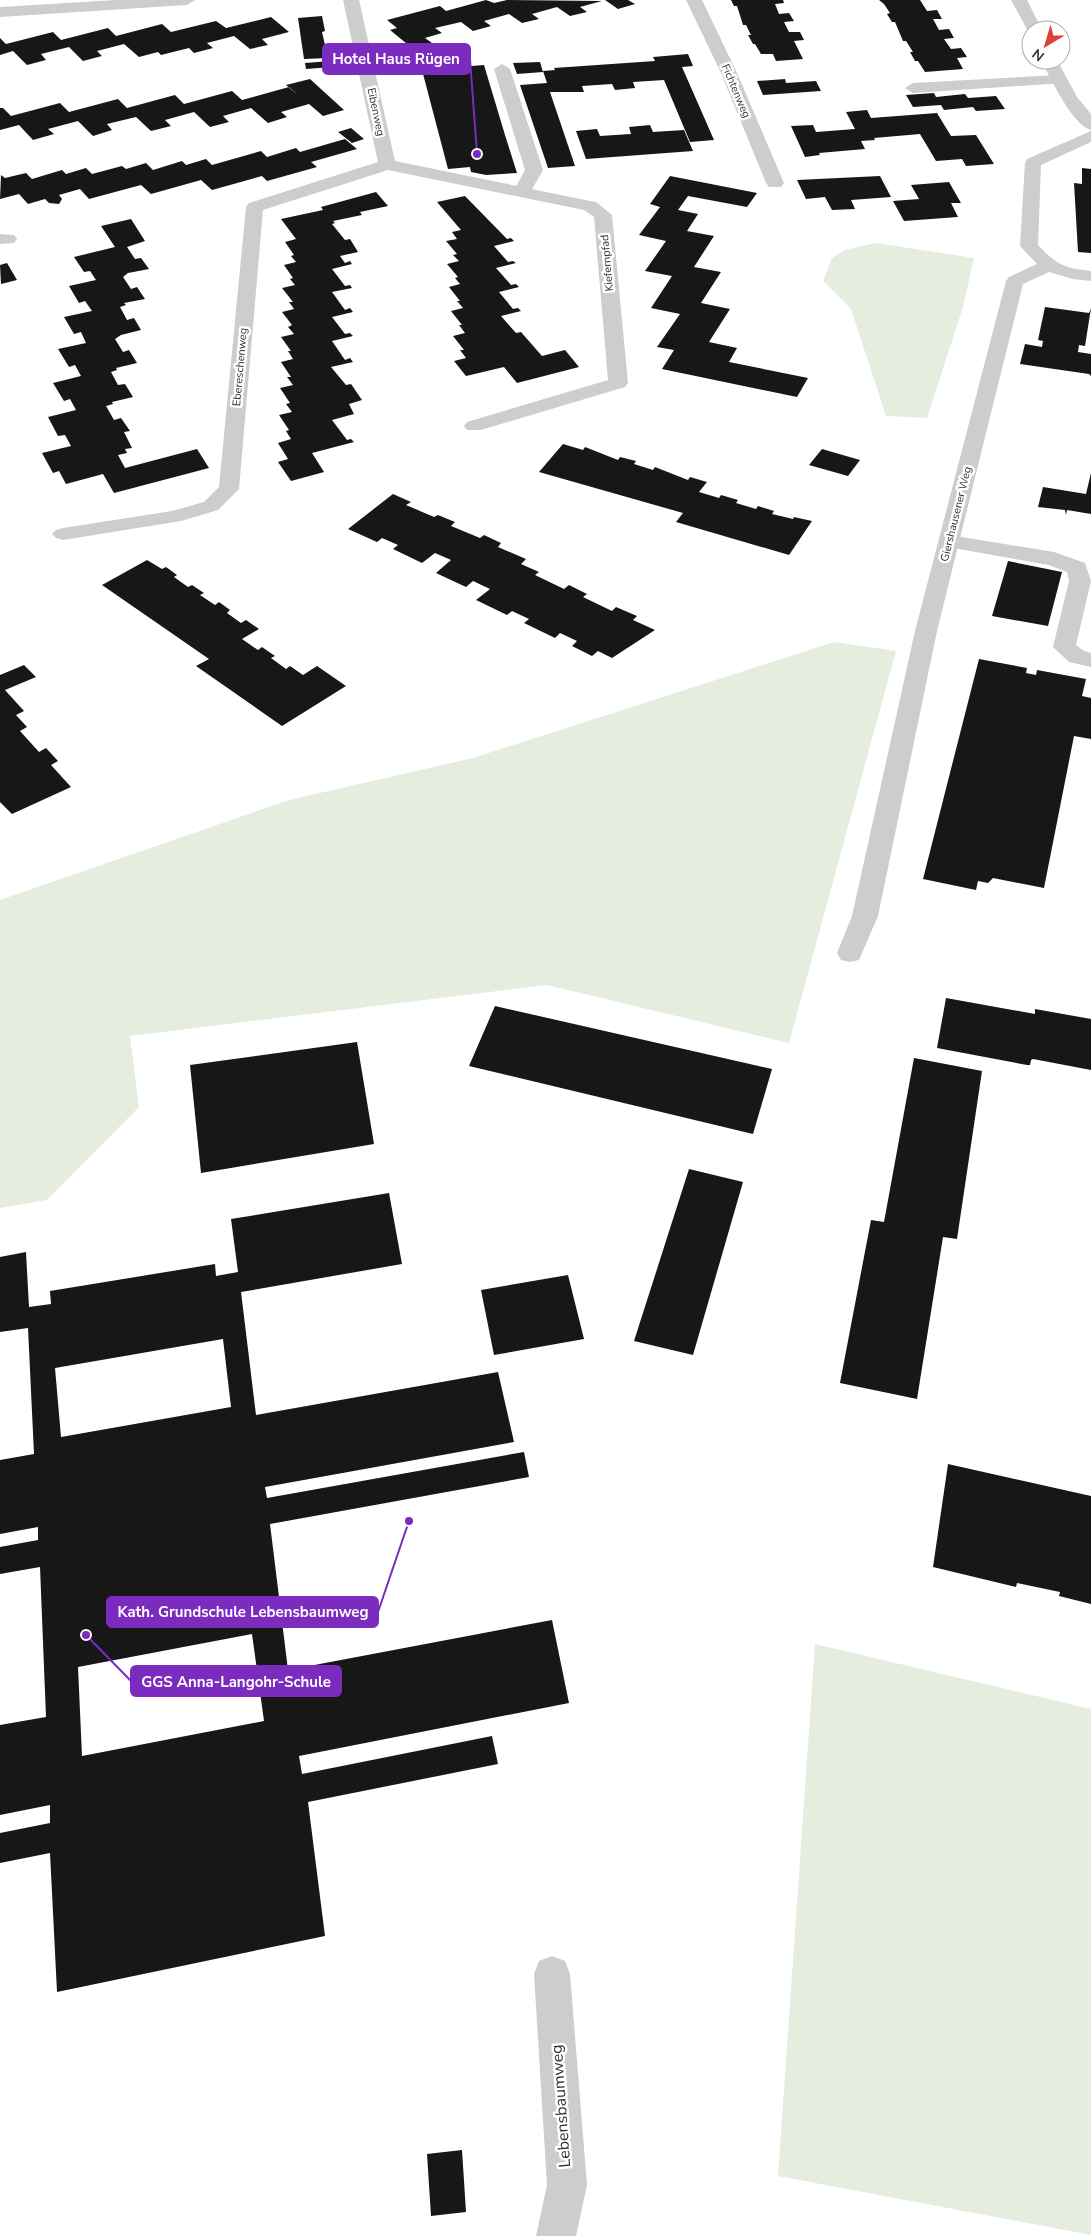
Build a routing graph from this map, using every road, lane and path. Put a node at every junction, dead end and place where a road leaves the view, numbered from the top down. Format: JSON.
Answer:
{"nodes":[{"id":1,"x":187,"y":0,"type":"edge"},
{"id":2,"x":350,"y":0,"type":"edge"},
{"id":3,"x":694,"y":0,"type":"edge"},
{"id":4,"x":1019,"y":0,"type":"edge"},
{"id":5,"x":39,"y":5,"type":"edge"},
{"id":6,"x":0,"y":12,"type":"edge"},
{"id":7,"x":1029,"y":20,"type":"edge"},
{"id":8,"x":502,"y":69,"type":"dead end"},
{"id":9,"x":1054,"y":70,"type":"edge"},
{"id":10,"x":1059,"y":80,"type":"junction"},
{"id":11,"x":913,"y":88,"type":"dead end"},
{"id":12,"x":1091,"y":125,"type":"edge"},
{"id":13,"x":1091,"y":136,"type":"edge"},
{"id":14,"x":387,"y":165,"type":"junction"},
{"id":15,"x":776,"y":183,"type":"dead end"},
{"id":16,"x":522,"y":192,"type":"junction"},
{"id":17,"x":1048,"y":266,"type":"junction"},
{"id":18,"x":1091,"y":276,"type":"edge"},
{"id":19,"x":474,"y":426,"type":"dead end"},
{"id":20,"x":63,"y":534,"type":"dead end"},
{"id":21,"x":949,"y":542,"type":"junction"},
{"id":22,"x":1091,"y":660,"type":"edge"},
{"id":23,"x":850,"y":953,"type":"dead end"},
{"id":24,"x":552,"y":1974,"type":"dead end"},
{"id":25,"x":556,"y":2236,"type":"edge"}],
"edges":[{"from":1,"to":5,"type":"street"},
{"from":2,"to":14,"type":"street","name":"Eibenweg"},
{"from":3,"to":15,"type":"street","name":"Fichtenweg"},
{"from":4,"to":7,"type":"street"},
{"from":5,"to":6,"type":"street"},
{"from":8,"to":16,"type":"street"},
{"from":9,"to":10,"type":"street"},
{"from":10,"to":11,"type":"street"},
{"from":10,"to":12,"type":"street"},
{"from":13,"to":17,"type":"street"},
{"from":14,"to":16,"type":"street","name":"Kiefernpfad"},
{"from":14,"to":20,"type":"street","name":"Ebereschenweg"},
{"from":16,"to":19,"type":"street","name":"Kiefernpfad"},
{"from":17,"to":18,"type":"street"},
{"from":17,"to":21,"type":"street","name":"Giershausener Weg"},
{"from":21,"to":22,"type":"street"},
{"from":21,"to":23,"type":"street","name":"Giershausener Weg"},
{"from":24,"to":25,"type":"street","name":"Lebensbaumweg"}]}
